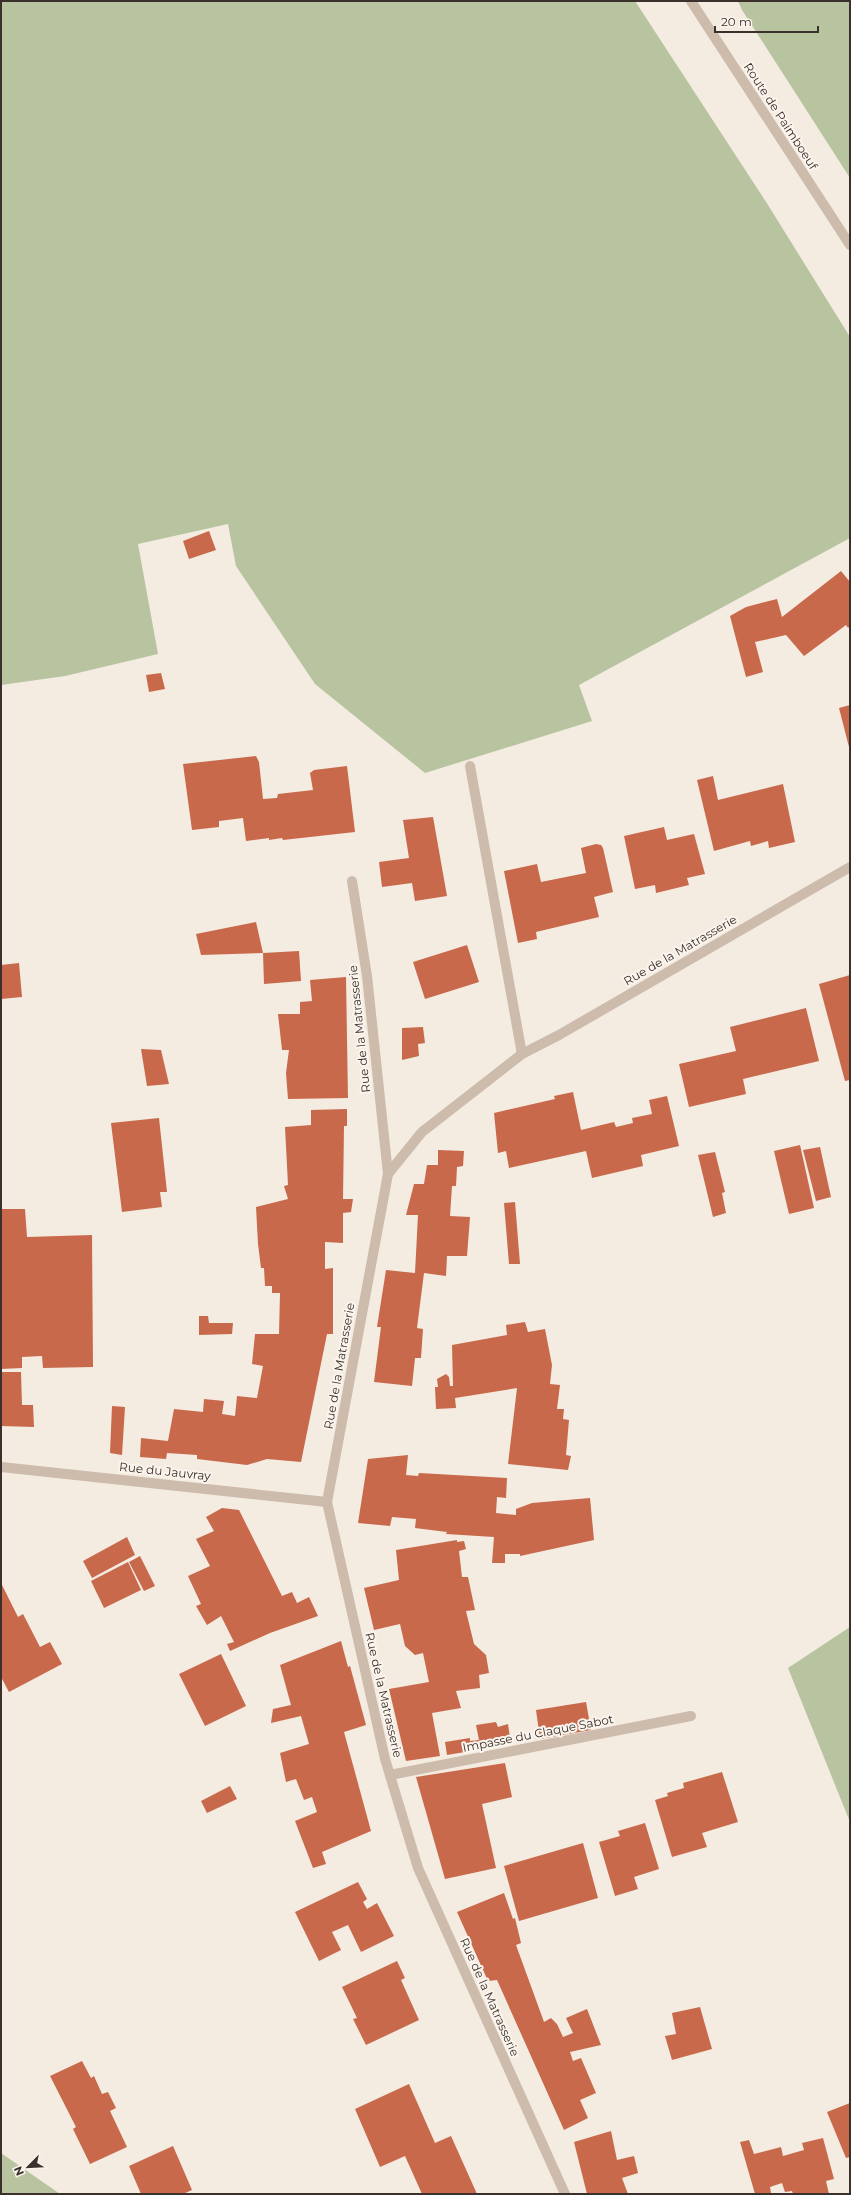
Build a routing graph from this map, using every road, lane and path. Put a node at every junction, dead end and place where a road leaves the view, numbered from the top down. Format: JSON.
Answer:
{"nodes":[{"id":1,"x":691,"y":1,"type":"edge"},
{"id":2,"x":850,"y":245,"type":"edge"},
{"id":3,"x":470,"y":766,"type":"dead end"},
{"id":4,"x":850,"y":867,"type":"edge"},
{"id":5,"x":352,"y":881,"type":"dead end"},
{"id":6,"x":522,"y":1054,"type":"junction"},
{"id":7,"x":388,"y":1174,"type":"junction"},
{"id":8,"x":1,"y":1467,"type":"edge"},
{"id":9,"x":327,"y":1502,"type":"junction"},
{"id":10,"x":691,"y":1716,"type":"dead end"},
{"id":11,"x":390,"y":1775,"type":"junction"},
{"id":12,"x":565,"y":2194,"type":"edge"}],
"edges":[{"from":1,"to":2,"type":"street","name":"Route de Paimboeuf"},
{"from":3,"to":6,"type":"street"},
{"from":4,"to":6,"type":"street","name":"Rue de la Matrasserie"},
{"from":5,"to":7,"type":"street","name":"Rue de la Matrasserie"},
{"from":6,"to":7,"type":"street","name":"Rue de la Matrasserie"},
{"from":7,"to":9,"type":"street","name":"Rue de la Matrasserie"},
{"from":8,"to":9,"type":"street","name":"Rue du Jauvray"},
{"from":9,"to":11,"type":"street","name":"Rue de la Matrasserie"},
{"from":10,"to":11,"type":"street","name":"Impasse du Claque Sabot"},
{"from":11,"to":12,"type":"street","name":"Rue de la Matrasserie"}]}
